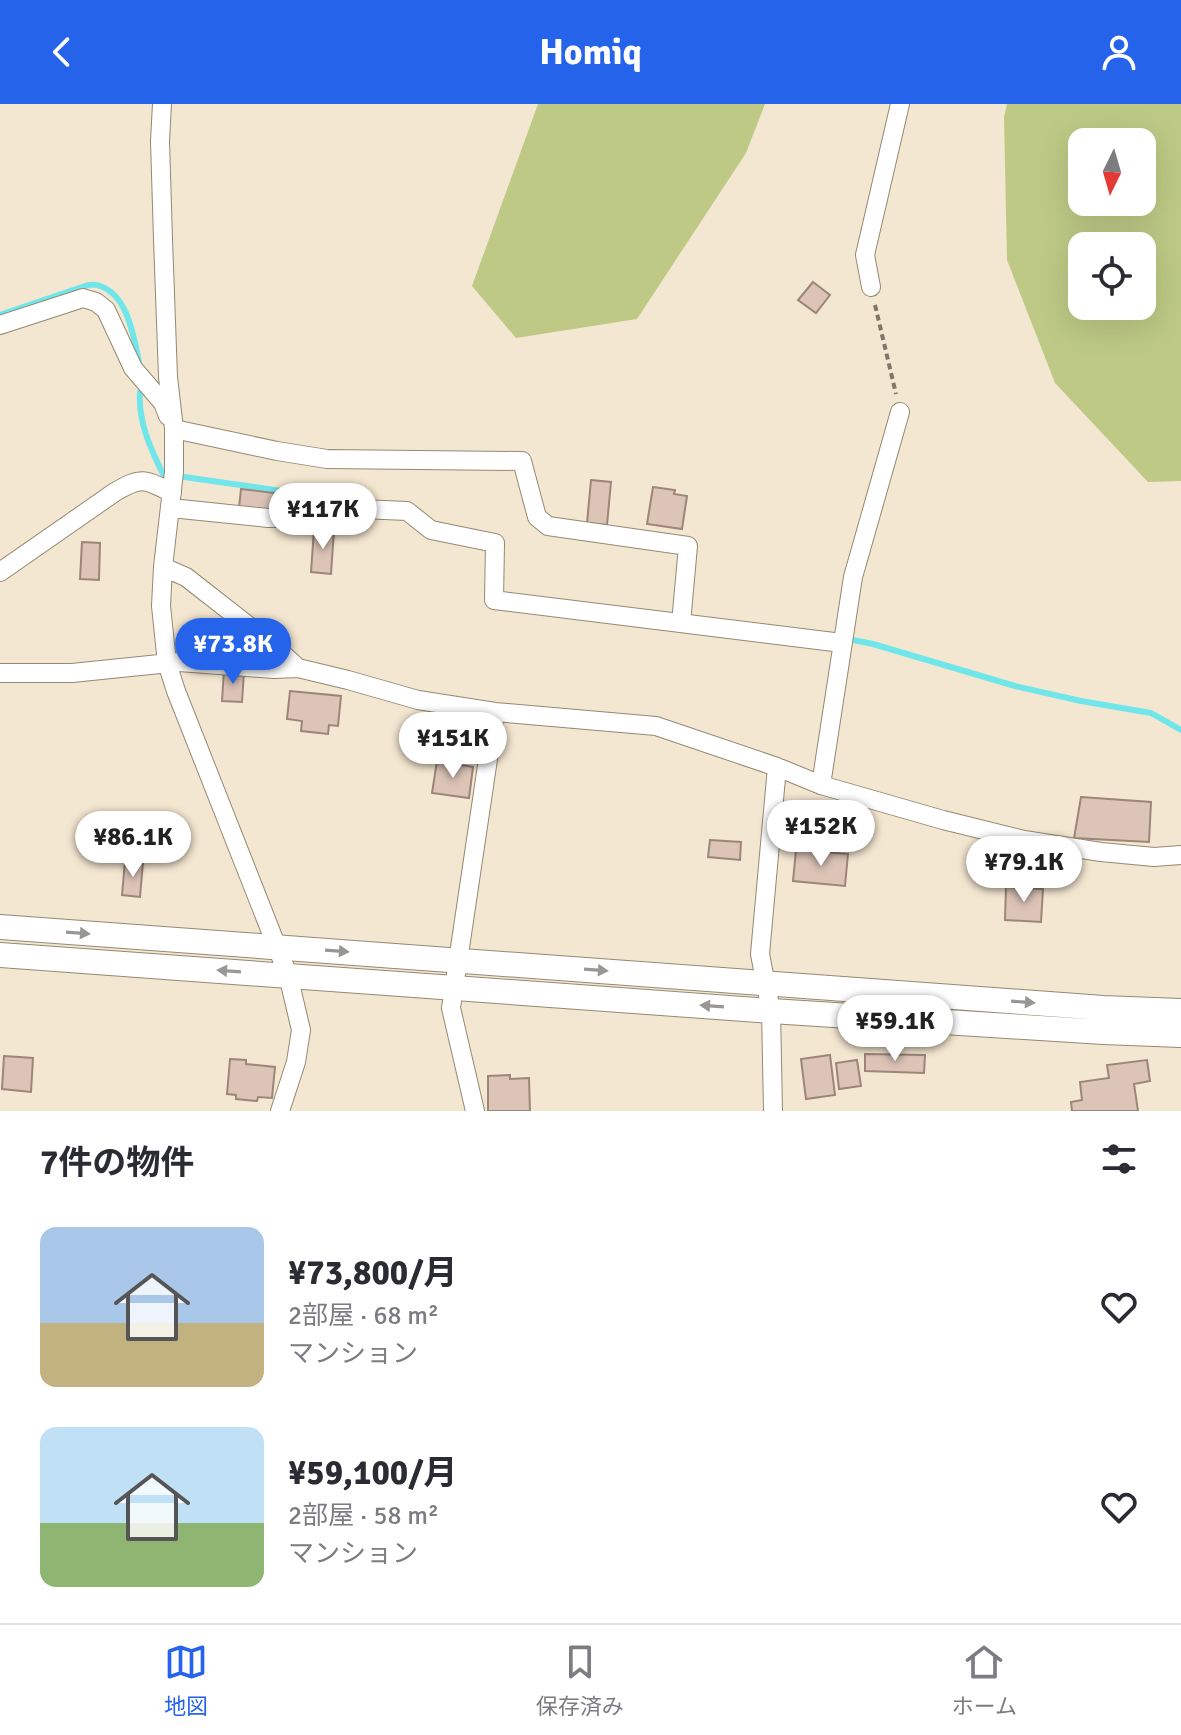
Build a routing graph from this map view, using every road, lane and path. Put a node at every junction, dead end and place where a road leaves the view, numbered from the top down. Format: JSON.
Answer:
{"nodes":[{"id":1,"x":162,"y":104,"type":"edge"},
{"id":2,"x":900,"y":104,"type":"edge"},
{"id":3,"x":871,"y":287,"type":"joint"},
{"id":4,"x":0,"y":325,"type":"edge"},
{"id":5,"x":900,"y":412,"type":"joint"},
{"id":6,"x":174,"y":429,"type":"junction"},
{"id":7,"x":173,"y":489,"type":"junction"},
{"id":8,"x":163,"y":567,"type":"junction"},
{"id":9,"x":0,"y":572,"type":"edge"},
{"id":10,"x":681,"y":623,"type":"junction"},
{"id":11,"x":842,"y":643,"type":"junction"},
{"id":12,"x":167,"y":663,"type":"junction"},
{"id":13,"x":298,"y":668,"type":"junction"},
{"id":14,"x":0,"y":673,"type":"edge"},
{"id":15,"x":495,"y":712,"type":"junction"},
{"id":16,"x":777,"y":767,"type":"junction"},
{"id":17,"x":821,"y":785,"type":"junction"},
{"id":18,"x":1181,"y":855,"type":"edge"},
{"id":19,"x":0,"y":927,"type":"edge"},
{"id":20,"x":276,"y":947,"type":"junction"},
{"id":21,"x":0,"y":955,"type":"edge"},
{"id":22,"x":458,"y":960,"type":"junction"},
{"id":23,"x":288,"y":975,"type":"junction"},
{"id":24,"x":766,"y":984,"type":"junction"},
{"id":25,"x":454,"y":987,"type":"junction"},
{"id":26,"x":771,"y":1011,"type":"junction"},
{"id":27,"x":1181,"y":1011,"type":"edge"},
{"id":28,"x":1181,"y":1035,"type":"edge"},
{"id":29,"x":280,"y":1111,"type":"edge"},
{"id":30,"x":475,"y":1111,"type":"edge"},
{"id":31,"x":773,"y":1111,"type":"edge"}],
"edges":[{"from":1,"to":6,"type":"street"},
{"from":2,"to":3,"type":"street"},
{"from":3,"to":5,"type":"path"},
{"from":4,"to":6,"type":"street"},
{"from":5,"to":11,"type":"street"},
{"from":6,"to":7,"type":"street"},
{"from":6,"to":10,"type":"street"},
{"from":7,"to":8,"type":"street"},
{"from":7,"to":9,"type":"street"},
{"from":7,"to":10,"type":"street"},
{"from":8,"to":12,"type":"street"},
{"from":8,"to":13,"type":"street"},
{"from":10,"to":11,"type":"street"},
{"from":11,"to":17,"type":"street"},
{"from":12,"to":13,"type":"street"},
{"from":12,"to":14,"type":"street"},
{"from":12,"to":20,"type":"street"},
{"from":13,"to":15,"type":"street"},
{"from":15,"to":16,"type":"street"},
{"from":15,"to":22,"type":"street"},
{"from":16,"to":17,"type":"street"},
{"from":16,"to":24,"type":"street"},
{"from":17,"to":18,"type":"street"},
{"from":19,"to":20,"type":"street","one_way":true},
{"from":20,"to":22,"type":"street","one_way":true},
{"from":20,"to":23,"type":"street"},
{"from":23,"to":21,"type":"street","one_way":true},
{"from":22,"to":24,"type":"street","one_way":true},
{"from":22,"to":25,"type":"street"},
{"from":23,"to":25,"type":"street"},
{"from":23,"to":29,"type":"street"},
{"from":24,"to":26,"type":"street"},
{"from":24,"to":27,"type":"street","one_way":true},
{"from":26,"to":25,"type":"street","one_way":true},
{"from":25,"to":30,"type":"street"},
{"from":26,"to":28,"type":"street"},
{"from":26,"to":31,"type":"street"}]}
